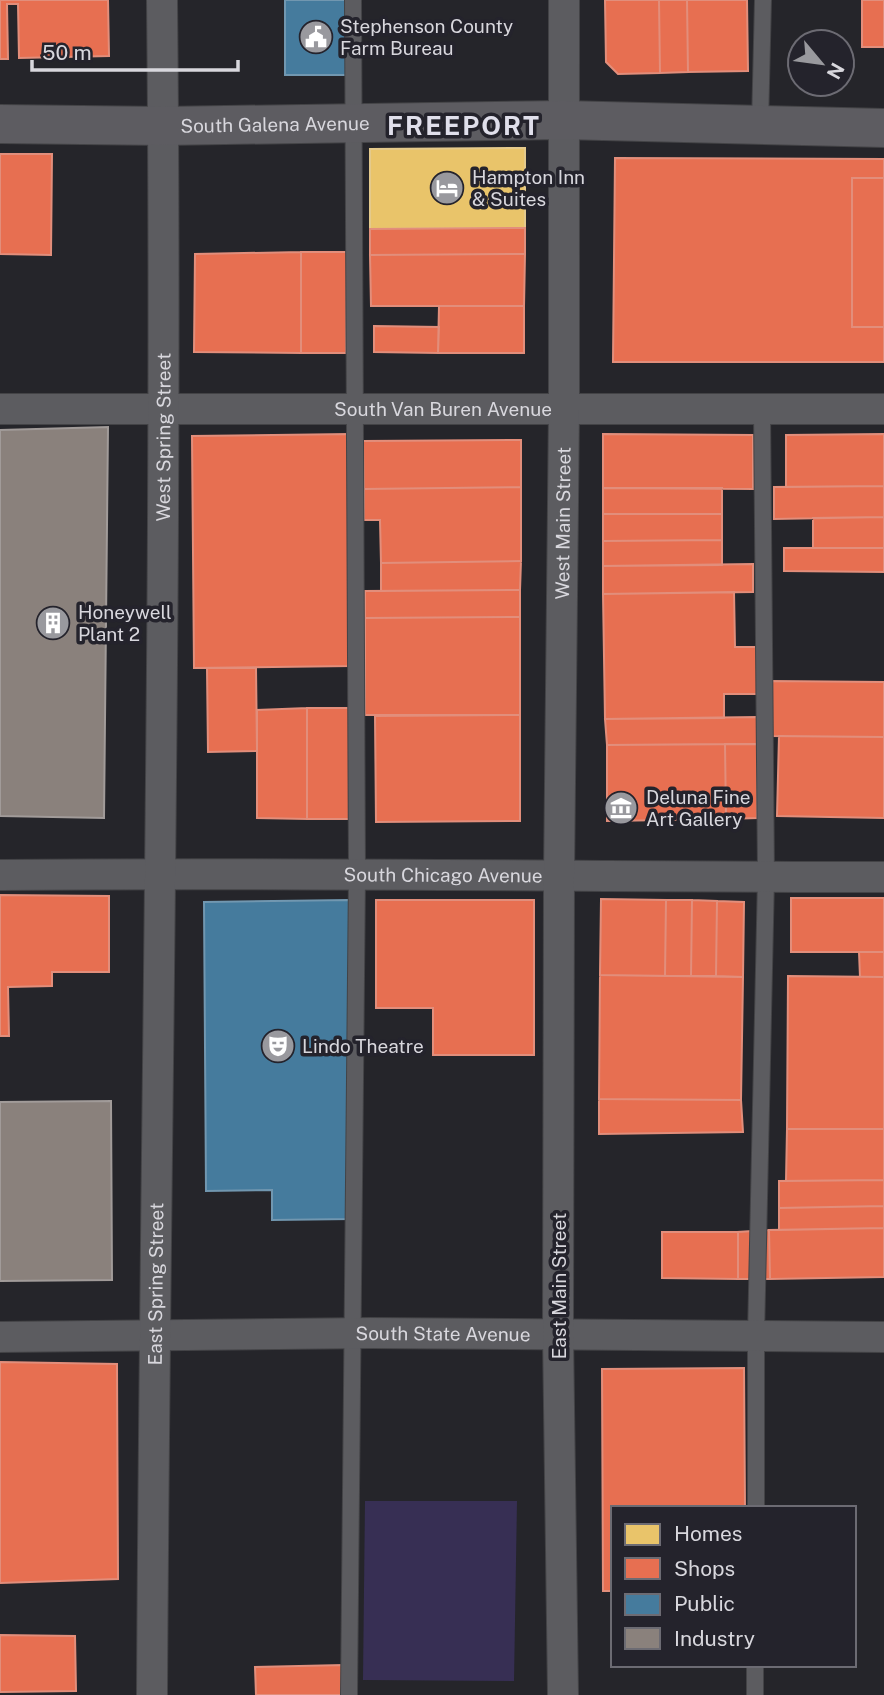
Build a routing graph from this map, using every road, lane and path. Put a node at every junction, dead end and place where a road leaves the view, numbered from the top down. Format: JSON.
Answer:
{"nodes":[{"id":1,"x":162,"y":0,"type":"edge"},
{"id":2,"x":353,"y":0,"type":"edge"},
{"id":3,"x":564,"y":0,"type":"edge"},
{"id":4,"x":763,"y":0,"type":"edge"},
{"id":5,"x":563,"y":120,"type":"junction"},
{"id":6,"x":355,"y":123,"type":"junction"},
{"id":7,"x":0,"y":124,"type":"edge"},
{"id":8,"x":760,"y":125,"type":"junction"},
{"id":9,"x":163,"y":126,"type":"junction"},
{"id":10,"x":884,"y":128,"type":"edge"},
{"id":11,"x":0,"y":409,"type":"edge"},
{"id":12,"x":163,"y":409,"type":"junction"},
{"id":13,"x":354,"y":409,"type":"junction"},
{"id":14,"x":564,"y":409,"type":"junction"},
{"id":15,"x":762,"y":409,"type":"junction"},
{"id":16,"x":884,"y":409,"type":"edge"},
{"id":17,"x":160,"y":873,"type":"junction"},
{"id":18,"x":0,"y":875,"type":"edge"},
{"id":19,"x":357,"y":875,"type":"junction"},
{"id":20,"x":559,"y":877,"type":"junction"},
{"id":21,"x":766,"y":877,"type":"junction"},
{"id":22,"x":884,"y":877,"type":"edge"},
{"id":23,"x":353,"y":1333,"type":"junction"},
{"id":24,"x":558,"y":1334,"type":"junction"},
{"id":25,"x":756,"y":1336,"type":"junction"},
{"id":26,"x":0,"y":1337,"type":"edge"},
{"id":27,"x":154,"y":1337,"type":"junction"},
{"id":28,"x":884,"y":1337,"type":"edge"},
{"id":29,"x":756,"y":1506,"type":"edge"},
{"id":30,"x":755,"y":1667,"type":"edge"},
{"id":31,"x":152,"y":1695,"type":"edge"},
{"id":32,"x":349,"y":1695,"type":"edge"},
{"id":33,"x":562,"y":1695,"type":"edge"},
{"id":34,"x":755,"y":1695,"type":"edge"}],
"edges":[{"from":1,"to":9,"type":"street","name":"West Spring Street"},
{"from":2,"to":6,"type":"lane"},
{"from":3,"to":5,"type":"street","name":"West Main Street"},
{"from":4,"to":8,"type":"lane"},
{"from":5,"to":6,"type":"main road","name":"South Galena Avenue"},
{"from":5,"to":8,"type":"main road","name":"South Galena Avenue"},
{"from":5,"to":14,"type":"street","name":"West Main Street"},
{"from":6,"to":9,"type":"main road","name":"South Galena Avenue"},
{"from":6,"to":13,"type":"lane"},
{"from":7,"to":9,"type":"main road","name":"South Galena Avenue"},
{"from":8,"to":10,"type":"main road","name":"South Galena Avenue"},
{"from":9,"to":12,"type":"street","name":"West Spring Street"},
{"from":11,"to":12,"type":"street","name":"South Van Buren Avenue"},
{"from":12,"to":13,"type":"street","name":"South Van Buren Avenue"},
{"from":12,"to":17,"type":"street","name":"West Spring Street"},
{"from":13,"to":14,"type":"street","name":"South Van Buren Avenue"},
{"from":13,"to":19,"type":"lane"},
{"from":14,"to":15,"type":"street","name":"South Van Buren Avenue"},
{"from":14,"to":20,"type":"street","name":"West Main Street"},
{"from":15,"to":16,"type":"street","name":"South Van Buren Avenue"},
{"from":15,"to":21,"type":"lane"},
{"from":17,"to":18,"type":"street","name":"South Chicago Avenue"},
{"from":17,"to":19,"type":"street","name":"South Chicago Avenue"},
{"from":17,"to":27,"type":"street","name":"East Spring Street"},
{"from":19,"to":20,"type":"street","name":"South Chicago Avenue"},
{"from":19,"to":23,"type":"lane"},
{"from":20,"to":21,"type":"street","name":"South Chicago Avenue"},
{"from":20,"to":24,"type":"street","name":"East Main Street"},
{"from":21,"to":22,"type":"street","name":"South Chicago Avenue"},
{"from":21,"to":25,"type":"lane"},
{"from":23,"to":24,"type":"street","name":"South State Avenue"},
{"from":23,"to":27,"type":"street","name":"South State Avenue"},
{"from":23,"to":32,"type":"lane"},
{"from":24,"to":25,"type":"street","name":"South State Avenue"},
{"from":24,"to":33,"type":"street","name":"East Main Street"},
{"from":25,"to":28,"type":"street","name":"South State Avenue"},
{"from":25,"to":29,"type":"lane"},
{"from":26,"to":27,"type":"street","name":"South State Avenue"},
{"from":27,"to":31,"type":"street","name":"East Spring Street"},
{"from":30,"to":34,"type":"lane"}]}
